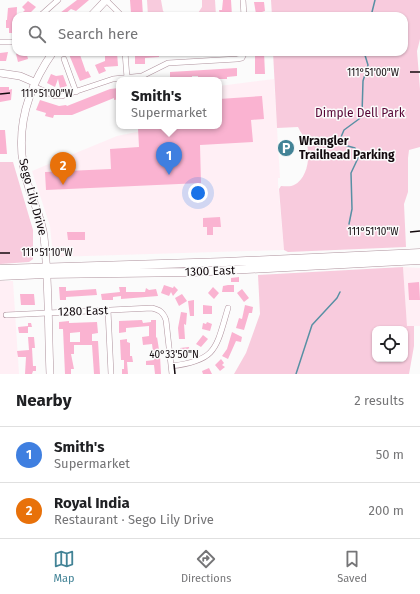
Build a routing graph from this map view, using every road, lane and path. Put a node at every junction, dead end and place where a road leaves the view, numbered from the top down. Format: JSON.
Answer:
{"nodes":[{"id":1,"x":58,"y":0,"type":"edge"},
{"id":2,"x":106,"y":0,"type":"edge"},
{"id":3,"x":243,"y":0,"type":"edge"},
{"id":4,"x":44,"y":12,"type":"edge"},
{"id":5,"x":95,"y":12,"type":"edge"},
{"id":6,"x":118,"y":12,"type":"edge"},
{"id":7,"x":244,"y":12,"type":"edge"},
{"id":8,"x":0,"y":42,"type":"edge"},
{"id":9,"x":12,"y":42,"type":"edge"},
{"id":10,"x":50,"y":56,"type":"edge"},
{"id":11,"x":125,"y":56,"type":"edge"},
{"id":12,"x":242,"y":56,"type":"edge"},
{"id":13,"x":64,"y":59,"type":"dead end"},
{"id":14,"x":0,"y":73,"type":"edge"},
{"id":15,"x":127,"y":77,"type":"edge"},
{"id":16,"x":134,"y":77,"type":"edge"},
{"id":17,"x":116,"y":79,"type":"edge"},
{"id":18,"x":33,"y":84,"type":"junction"},
{"id":19,"x":76,"y":92,"type":"junction"},
{"id":20,"x":420,"y":253,"type":"edge"},
{"id":21,"x":420,"y":260,"type":"edge"},
{"id":22,"x":127,"y":265,"type":"junction"},
{"id":23,"x":0,"y":269,"type":"edge"},
{"id":24,"x":46,"y":270,"type":"junction"},
{"id":25,"x":99,"y":273,"type":"junction"},
{"id":26,"x":0,"y":276,"type":"edge"},
{"id":27,"x":228,"y":308,"type":"dead end"},
{"id":28,"x":108,"y":310,"type":"junction"},
{"id":29,"x":47,"y":313,"type":"junction"},
{"id":30,"x":6,"y":315,"type":"dead end"},
{"id":31,"x":171,"y":366,"type":"junction"},
{"id":32,"x":50,"y":374,"type":"edge"},
{"id":33,"x":110,"y":374,"type":"edge"},
{"id":34,"x":172,"y":374,"type":"edge"}],
"edges":[{"from":1,"to":4,"type":"street"},
{"from":2,"to":5,"type":"street"},
{"from":2,"to":6,"type":"street"},
{"from":3,"to":7,"type":"street"},
{"from":8,"to":9,"type":"street"},
{"from":10,"to":18,"type":"street","name":"Sego Lily Drive"},
{"from":11,"to":15,"type":"street"},
{"from":12,"to":16,"type":"street"},
{"from":13,"to":19,"type":"street"},
{"from":14,"to":18,"type":"street"},
{"from":17,"to":19,"type":"street"},
{"from":18,"to":19,"type":"street"},
{"from":18,"to":24,"type":"street","name":"Sego Lily Drive"},
{"from":20,"to":22,"type":"main road","name":"1300 East"},
{"from":21,"to":25,"type":"main road","name":"1300 East"},
{"from":22,"to":24,"type":"main road","name":"1300 East"},
{"from":22,"to":25,"type":"main road"},
{"from":23,"to":24,"type":"main road","name":"1300 East"},
{"from":24,"to":25,"type":"main road","name":"1300 East"},
{"from":24,"to":26,"type":"main road","name":"1300 East"},
{"from":24,"to":29,"type":"street","name":"Sego Lily Drive"},
{"from":27,"to":31,"type":"street"},
{"from":28,"to":29,"type":"street","name":"1280 East"},
{"from":28,"to":31,"type":"street","name":"1280 East"},
{"from":28,"to":33,"type":"street"},
{"from":29,"to":30,"type":"street","name":"1280 East"},
{"from":29,"to":32,"type":"street","name":"Sego Lily Drive"},
{"from":31,"to":34,"type":"street"}]}
